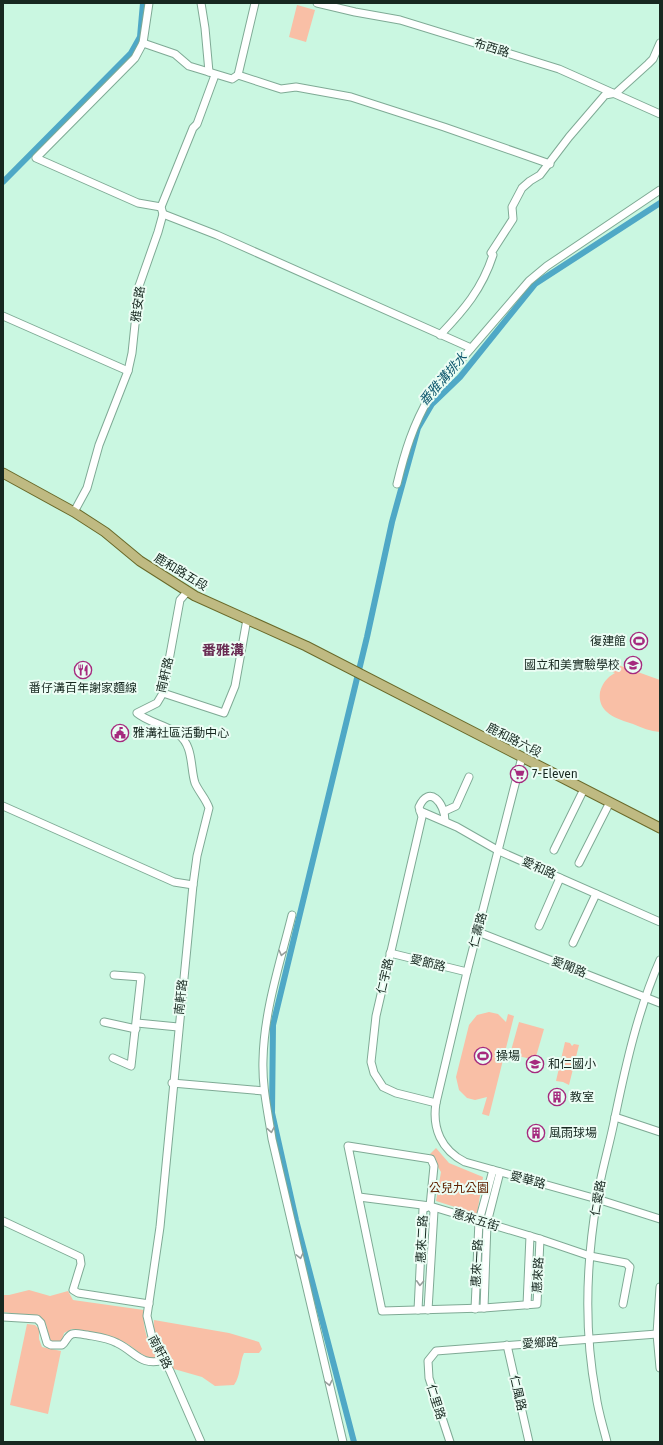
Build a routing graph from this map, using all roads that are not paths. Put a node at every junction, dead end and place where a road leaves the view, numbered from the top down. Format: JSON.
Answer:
{"nodes":[{"id":1,"x":149,"y":3,"type":"edge"},
{"id":2,"x":201,"y":3,"type":"edge"},
{"id":3,"x":255,"y":3,"type":"edge"},
{"id":4,"x":317,"y":3,"type":"edge"},
{"id":5,"x":143,"y":43,"type":"junction"},
{"id":6,"x":660,"y":43,"type":"edge"},
{"id":7,"x":212,"y":73,"type":"junction"},
{"id":8,"x":238,"y":75,"type":"junction"},
{"id":9,"x":616,"y":93,"type":"junction"},
{"id":10,"x":660,"y":114,"type":"edge"},
{"id":11,"x":550,"y":164,"type":"junction"},
{"id":12,"x":660,"y":190,"type":"edge"},
{"id":13,"x":162,"y":210,"type":"junction"},
{"id":14,"x":3,"y":316,"type":"edge"},
{"id":15,"x":440,"y":335,"type":"junction"},
{"id":16,"x":471,"y":348,"type":"junction"},
{"id":17,"x":128,"y":371,"type":"junction"},
{"id":18,"x":3,"y":473,"type":"edge"},
{"id":19,"x":397,"y":484,"type":"dead end"},
{"id":20,"x":74,"y":512,"type":"junction"},
{"id":21,"x":187,"y":592,"type":"junction"},
{"id":22,"x":247,"y":619,"type":"junction"},
{"id":23,"x":358,"y":672,"type":"joint"},
{"id":24,"x":163,"y":693,"type":"junction"},
{"id":25,"x":522,"y":757,"type":"junction"},
{"id":26,"x":469,"y":777,"type":"dead end"},
{"id":27,"x":584,"y":789,"type":"junction"},
{"id":28,"x":610,"y":802,"type":"junction"},
{"id":29,"x":3,"y":806,"type":"edge"},
{"id":30,"x":420,"y":811,"type":"junction"},
{"id":31,"x":445,"y":811,"type":"junction"},
{"id":32,"x":445,"y":821,"type":"junction"},
{"id":33,"x":660,"y":828,"type":"edge"},
{"id":34,"x":554,"y":850,"type":"dead end"},
{"id":35,"x":499,"y":851,"type":"junction"},
{"id":36,"x":579,"y":863,"type":"dead end"},
{"id":37,"x":560,"y":878,"type":"junction"},
{"id":38,"x":193,"y":885,"type":"junction"},
{"id":39,"x":596,"y":894,"type":"junction"},
{"id":40,"x":292,"y":916,"type":"dead end"},
{"id":41,"x":660,"y":922,"type":"edge"},
{"id":42,"x":540,"y":926,"type":"dead end"},
{"id":43,"x":478,"y":932,"type":"junction"},
{"id":44,"x":573,"y":943,"type":"dead end"},
{"id":45,"x":390,"y":953,"type":"junction"},
{"id":46,"x":660,"y":960,"type":"edge"},
{"id":47,"x":466,"y":972,"type":"junction"},
{"id":48,"x":114,"y":975,"type":"dead end"},
{"id":49,"x":645,"y":997,"type":"junction"},
{"id":50,"x":660,"y":1003,"type":"edge"},
{"id":51,"x":104,"y":1022,"type":"dead end"},
{"id":52,"x":137,"y":1026,"type":"junction"},
{"id":53,"x":178,"y":1027,"type":"junction"},
{"id":54,"x":113,"y":1058,"type":"dead end"},
{"id":55,"x":172,"y":1082,"type":"junction"},
{"id":56,"x":264,"y":1091,"type":"junction"},
{"id":57,"x":436,"y":1103,"type":"junction"},
{"id":58,"x":615,"y":1117,"type":"junction"},
{"id":59,"x":660,"y":1132,"type":"edge"},
{"id":60,"x":493,"y":1170,"type":"junction"},
{"id":61,"x":500,"y":1172,"type":"junction"},
{"id":62,"x":358,"y":1197,"type":"junction"},
{"id":63,"x":597,"y":1199,"type":"junction"},
{"id":64,"x":430,"y":1206,"type":"junction"},
{"id":65,"x":660,"y":1219,"type":"edge"},
{"id":66,"x":3,"y":1221,"type":"edge"},
{"id":67,"x":479,"y":1221,"type":"junction"},
{"id":68,"x":487,"y":1223,"type":"junction"},
{"id":69,"x":530,"y":1236,"type":"junction"},
{"id":70,"x":540,"y":1239,"type":"junction"},
{"id":71,"x":590,"y":1256,"type":"junction"},
{"id":72,"x":660,"y":1287,"type":"edge"},
{"id":73,"x":660,"y":1291,"type":"edge"},
{"id":74,"x":149,"y":1304,"type":"junction"},
{"id":75,"x":623,"y":1304,"type":"dead end"},
{"id":76,"x":527,"y":1305,"type":"junction"},
{"id":77,"x":484,"y":1308,"type":"junction"},
{"id":78,"x":475,"y":1309,"type":"junction"},
{"id":79,"x":418,"y":1310,"type":"junction"},
{"id":80,"x":428,"y":1310,"type":"junction"},
{"id":81,"x":3,"y":1317,"type":"edge"},
{"id":82,"x":657,"y":1334,"type":"junction"},
{"id":83,"x":589,"y":1341,"type":"junction"},
{"id":84,"x":507,"y":1345,"type":"junction"},
{"id":85,"x":165,"y":1360,"type":"junction"},
{"id":86,"x":428,"y":1360,"type":"joint"},
{"id":87,"x":660,"y":1368,"type":"edge"},
{"id":88,"x":201,"y":1442,"type":"edge"},
{"id":89,"x":343,"y":1442,"type":"edge"},
{"id":90,"x":450,"y":1442,"type":"edge"},
{"id":91,"x":529,"y":1442,"type":"edge"},
{"id":92,"x":607,"y":1442,"type":"edge"}],
"edges":[{"from":1,"to":5,"type":"street"},
{"from":2,"to":7,"type":"street","name":"雅安路"},
{"from":3,"to":8,"type":"street"},
{"from":4,"to":9,"type":"street","name":"布西路"},
{"from":5,"to":7,"type":"street"},
{"from":5,"to":13,"type":"street"},
{"from":6,"to":9,"type":"street"},
{"from":7,"to":8,"type":"street"},
{"from":7,"to":13,"type":"street","name":"雅安路"},
{"from":8,"to":11,"type":"street"},
{"from":9,"to":10,"type":"street","name":"布西路"},
{"from":9,"to":11,"type":"street"},
{"from":11,"to":15,"type":"street"},
{"from":12,"to":16,"type":"street"},
{"from":13,"to":15,"type":"street"},
{"from":13,"to":17,"type":"street","name":"雅安路"},
{"from":14,"to":17,"type":"street"},
{"from":15,"to":16,"type":"street"},
{"from":16,"to":19,"type":"street"},
{"from":17,"to":20,"type":"street","name":"雅安路"},
{"from":18,"to":20,"type":"main road","name":"鹿和路五段"},
{"from":20,"to":21,"type":"main road","name":"鹿和路五段"},
{"from":21,"to":22,"type":"main road","name":"鹿和路五段"},
{"from":21,"to":24,"type":"street","name":"南軒路"},
{"from":22,"to":23,"type":"main road","name":"鹿和路五段"},
{"from":22,"to":24,"type":"street"},
{"from":23,"to":25,"type":"main road","name":"鹿和路六段"},
{"from":24,"to":38,"type":"street","name":"南軒路"},
{"from":25,"to":27,"type":"main road","name":"鹿和路六段"},
{"from":25,"to":35,"type":"street","name":"仁壽路"},
{"from":26,"to":31,"type":"street"},
{"from":27,"to":28,"type":"main road","name":"鹿和路六段"},
{"from":27,"to":34,"type":"street"},
{"from":28,"to":33,"type":"main road","name":"鹿和路六段"},
{"from":28,"to":36,"type":"street"},
{"from":29,"to":38,"type":"street"},
{"from":30,"to":31,"type":"street"},
{"from":30,"to":32,"type":"street","name":"愛和路"},
{"from":30,"to":45,"type":"street","name":"仁宇路"},
{"from":31,"to":32,"type":"street"},
{"from":32,"to":35,"type":"street","name":"愛和路"},
{"from":35,"to":37,"type":"street","name":"愛和路"},
{"from":35,"to":43,"type":"street","name":"仁壽路"},
{"from":37,"to":39,"type":"street","name":"愛和路"},
{"from":37,"to":42,"type":"street"},
{"from":38,"to":53,"type":"street","name":"南軒路"},
{"from":39,"to":41,"type":"street","name":"愛和路"},
{"from":39,"to":44,"type":"street"},
{"from":40,"to":56,"type":"street","one_way":true},
{"from":43,"to":47,"type":"street","name":"仁壽路"},
{"from":43,"to":49,"type":"street","name":"愛聞路"},
{"from":45,"to":47,"type":"street","name":"愛節路"},
{"from":45,"to":57,"type":"street","name":"仁宇路"},
{"from":46,"to":49,"type":"street","name":"仁愛路"},
{"from":47,"to":57,"type":"street","name":"仁壽路"},
{"from":48,"to":52,"type":"street"},
{"from":49,"to":50,"type":"street","name":"愛聞路"},
{"from":49,"to":58,"type":"street","name":"仁愛路"},
{"from":51,"to":52,"type":"street"},
{"from":52,"to":53,"type":"street"},
{"from":52,"to":54,"type":"street"},
{"from":53,"to":55,"type":"street","name":"南軒路"},
{"from":55,"to":56,"type":"street"},
{"from":55,"to":74,"type":"street","name":"南軒路"},
{"from":56,"to":89,"type":"street","one_way":true},
{"from":57,"to":60,"type":"street","name":"愛華路"},
{"from":58,"to":59,"type":"street"},
{"from":58,"to":63,"type":"street","name":"仁愛路"},
{"from":60,"to":61,"type":"street","name":"愛華路"},
{"from":60,"to":67,"type":"street","name":"惠來一路"},
{"from":61,"to":63,"type":"street","name":"愛華路"},
{"from":61,"to":68,"type":"street","name":"惠來一路"},
{"from":62,"to":64,"type":"street","name":"惠來五街"},
{"from":62,"to":64,"type":"street"},
{"from":62,"to":79,"type":"street"},
{"from":63,"to":65,"type":"street","name":"愛華路"},
{"from":63,"to":71,"type":"street","name":"仁愛路"},
{"from":64,"to":67,"type":"street","name":"惠來五街"},
{"from":64,"to":79,"type":"street","name":"惠來二路","one_way":true},
{"from":64,"to":80,"type":"street","name":"惠來二路"},
{"from":66,"to":74,"type":"street"},
{"from":67,"to":68,"type":"street","name":"惠來五街"},
{"from":67,"to":78,"type":"street","name":"惠來一路"},
{"from":68,"to":69,"type":"street","name":"惠來五街"},
{"from":68,"to":77,"type":"street","name":"惠來一路"},
{"from":69,"to":70,"type":"street","name":"惠來五街"},
{"from":69,"to":76,"type":"street","name":"惠來路"},
{"from":70,"to":71,"type":"street","name":"惠來五街"},
{"from":70,"to":76,"type":"street","name":"惠來路"},
{"from":71,"to":75,"type":"street","name":"惠來五街"},
{"from":71,"to":83,"type":"street","name":"仁愛路"},
{"from":72,"to":73,"type":"street"},
{"from":73,"to":82,"type":"street"},
{"from":74,"to":85,"type":"street","name":"南軒路"},
{"from":76,"to":77,"type":"street"},
{"from":77,"to":78,"type":"street"},
{"from":78,"to":80,"type":"street"},
{"from":79,"to":80,"type":"street"},
{"from":81,"to":85,"type":"street"},
{"from":82,"to":83,"type":"street","name":"愛鄉路"},
{"from":82,"to":87,"type":"street"},
{"from":83,"to":84,"type":"street","name":"愛鄉路"},
{"from":83,"to":92,"type":"street","name":"仁愛路"},
{"from":84,"to":86,"type":"street","name":"愛鄉路"},
{"from":84,"to":91,"type":"street","name":"仁風路"},
{"from":85,"to":88,"type":"street","name":"南軒路"},
{"from":86,"to":90,"type":"street","name":"仁里路"}]}
